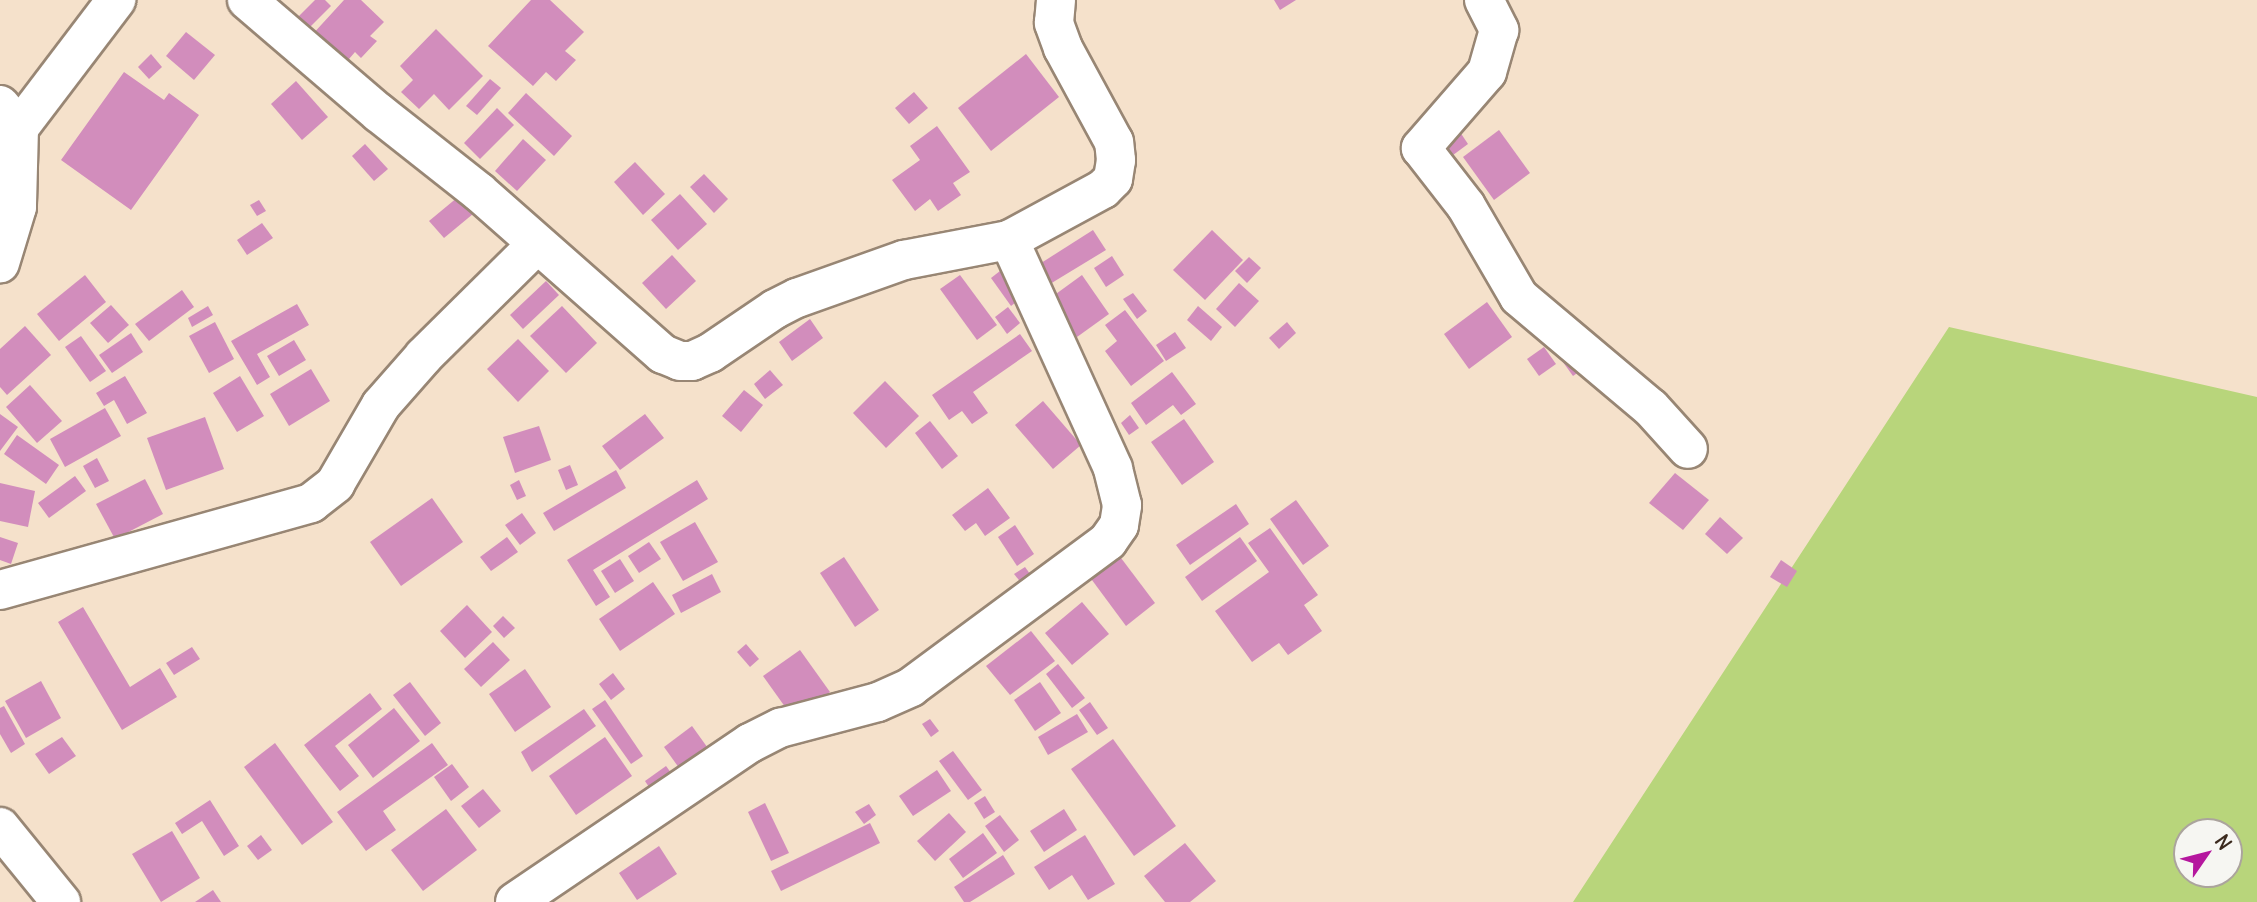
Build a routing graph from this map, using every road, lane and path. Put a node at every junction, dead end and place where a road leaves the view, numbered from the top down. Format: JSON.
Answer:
{"nodes":[{"id":1,"x":116,"y":0,"type":"edge"},
{"id":2,"x":247,"y":0,"type":"edge"},
{"id":3,"x":1056,"y":0,"type":"edge"},
{"id":4,"x":1484,"y":0,"type":"edge"},
{"id":5,"x":6,"y":127,"type":"edge"},
{"id":6,"x":1009,"y":240,"type":"junction"},
{"id":7,"x":536,"y":245,"type":"junction"},
{"id":8,"x":0,"y":263,"type":"edge"},
{"id":9,"x":1688,"y":449,"type":"dead end"},
{"id":10,"x":0,"y":590,"type":"edge"},
{"id":11,"x":0,"y":827,"type":"edge"},
{"id":12,"x":61,"y":902,"type":"edge"},
{"id":13,"x":515,"y":902,"type":"edge"}],
"edges":[{"from":1,"to":5,"type":"street"},
{"from":2,"to":7,"type":"street"},
{"from":3,"to":6,"type":"street"},
{"from":4,"to":9,"type":"street"},
{"from":5,"to":8,"type":"street"},
{"from":6,"to":7,"type":"street"},
{"from":6,"to":13,"type":"street"},
{"from":7,"to":10,"type":"street"},
{"from":11,"to":12,"type":"street"}]}
